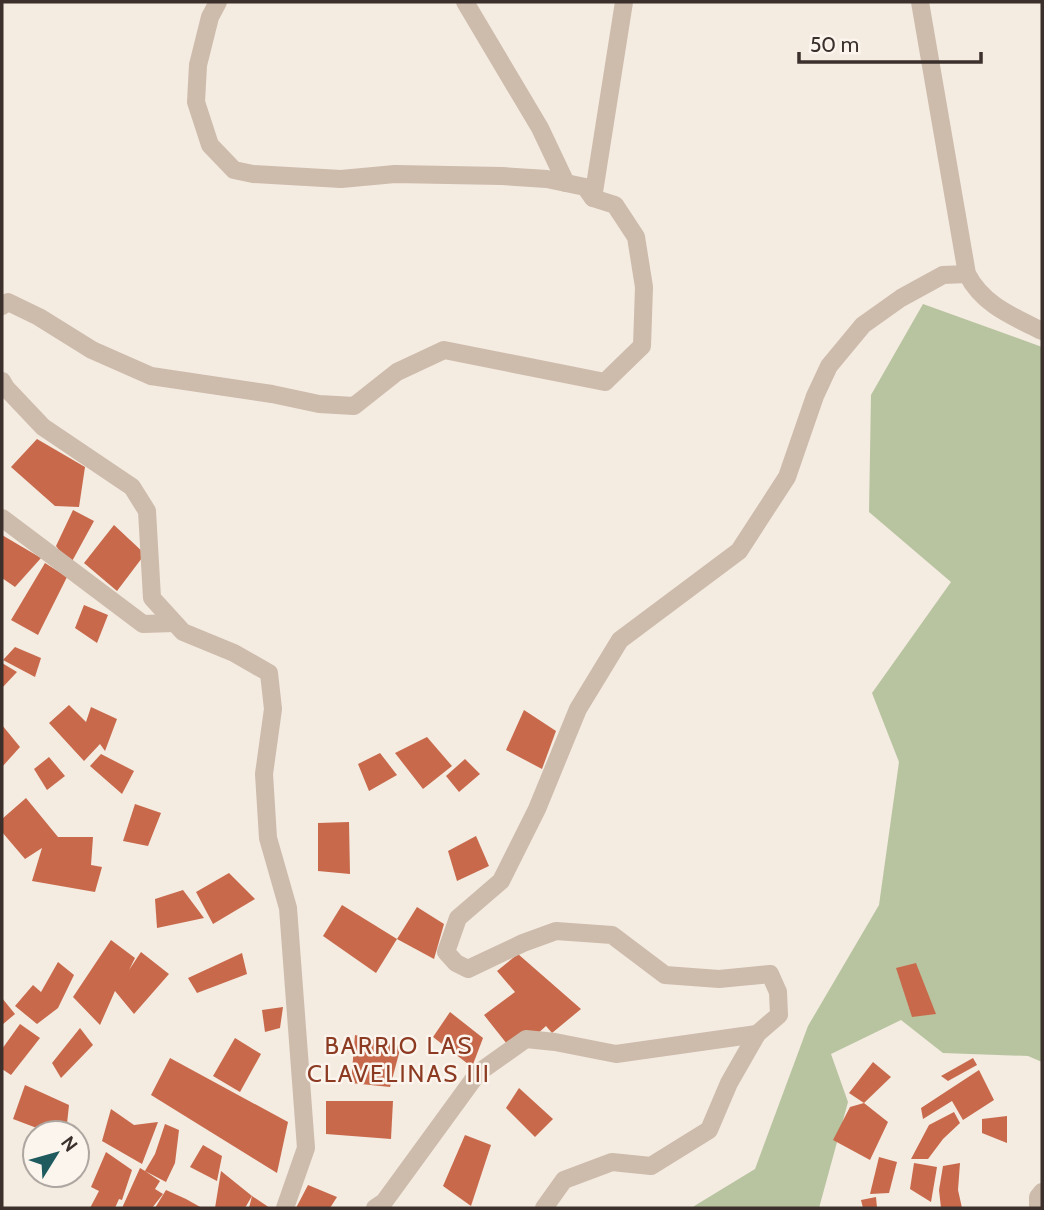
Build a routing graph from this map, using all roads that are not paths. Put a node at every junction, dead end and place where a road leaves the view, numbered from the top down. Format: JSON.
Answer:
{"nodes":[{"id":1,"x":218,"y":2,"type":"edge"},
{"id":2,"x":465,"y":2,"type":"edge"},
{"id":3,"x":624,"y":2,"type":"edge"},
{"id":4,"x":920,"y":2,"type":"edge"},
{"id":5,"x":566,"y":183,"type":"junction"},
{"id":6,"x":593,"y":198,"type":"junction"},
{"id":7,"x":967,"y":274,"type":"junction"},
{"id":8,"x":2,"y":306,"type":"edge"},
{"id":9,"x":1042,"y":331,"type":"edge"},
{"id":10,"x":2,"y":381,"type":"edge"},
{"id":11,"x":2,"y":518,"type":"edge"},
{"id":12,"x":174,"y":623,"type":"junction"},
{"id":13,"x":757,"y":1034,"type":"junction"},
{"id":14,"x":1042,"y":1192,"type":"edge"},
{"id":15,"x":285,"y":1208,"type":"edge"},
{"id":16,"x":375,"y":1208,"type":"edge"},
{"id":17,"x":544,"y":1208,"type":"edge"},
{"id":18,"x":1038,"y":1208,"type":"edge"}],
"edges":[{"from":1,"to":5,"type":"street"},
{"from":2,"to":5,"type":"street"},
{"from":3,"to":6,"type":"street"},
{"from":4,"to":7,"type":"street"},
{"from":5,"to":6,"type":"street"},
{"from":6,"to":8,"type":"street"},
{"from":7,"to":9,"type":"street"},
{"from":7,"to":13,"type":"street"},
{"from":10,"to":12,"type":"street"},
{"from":11,"to":12,"type":"street"},
{"from":12,"to":15,"type":"street"},
{"from":13,"to":16,"type":"street"},
{"from":13,"to":17,"type":"street"},
{"from":14,"to":18,"type":"street"}]}
